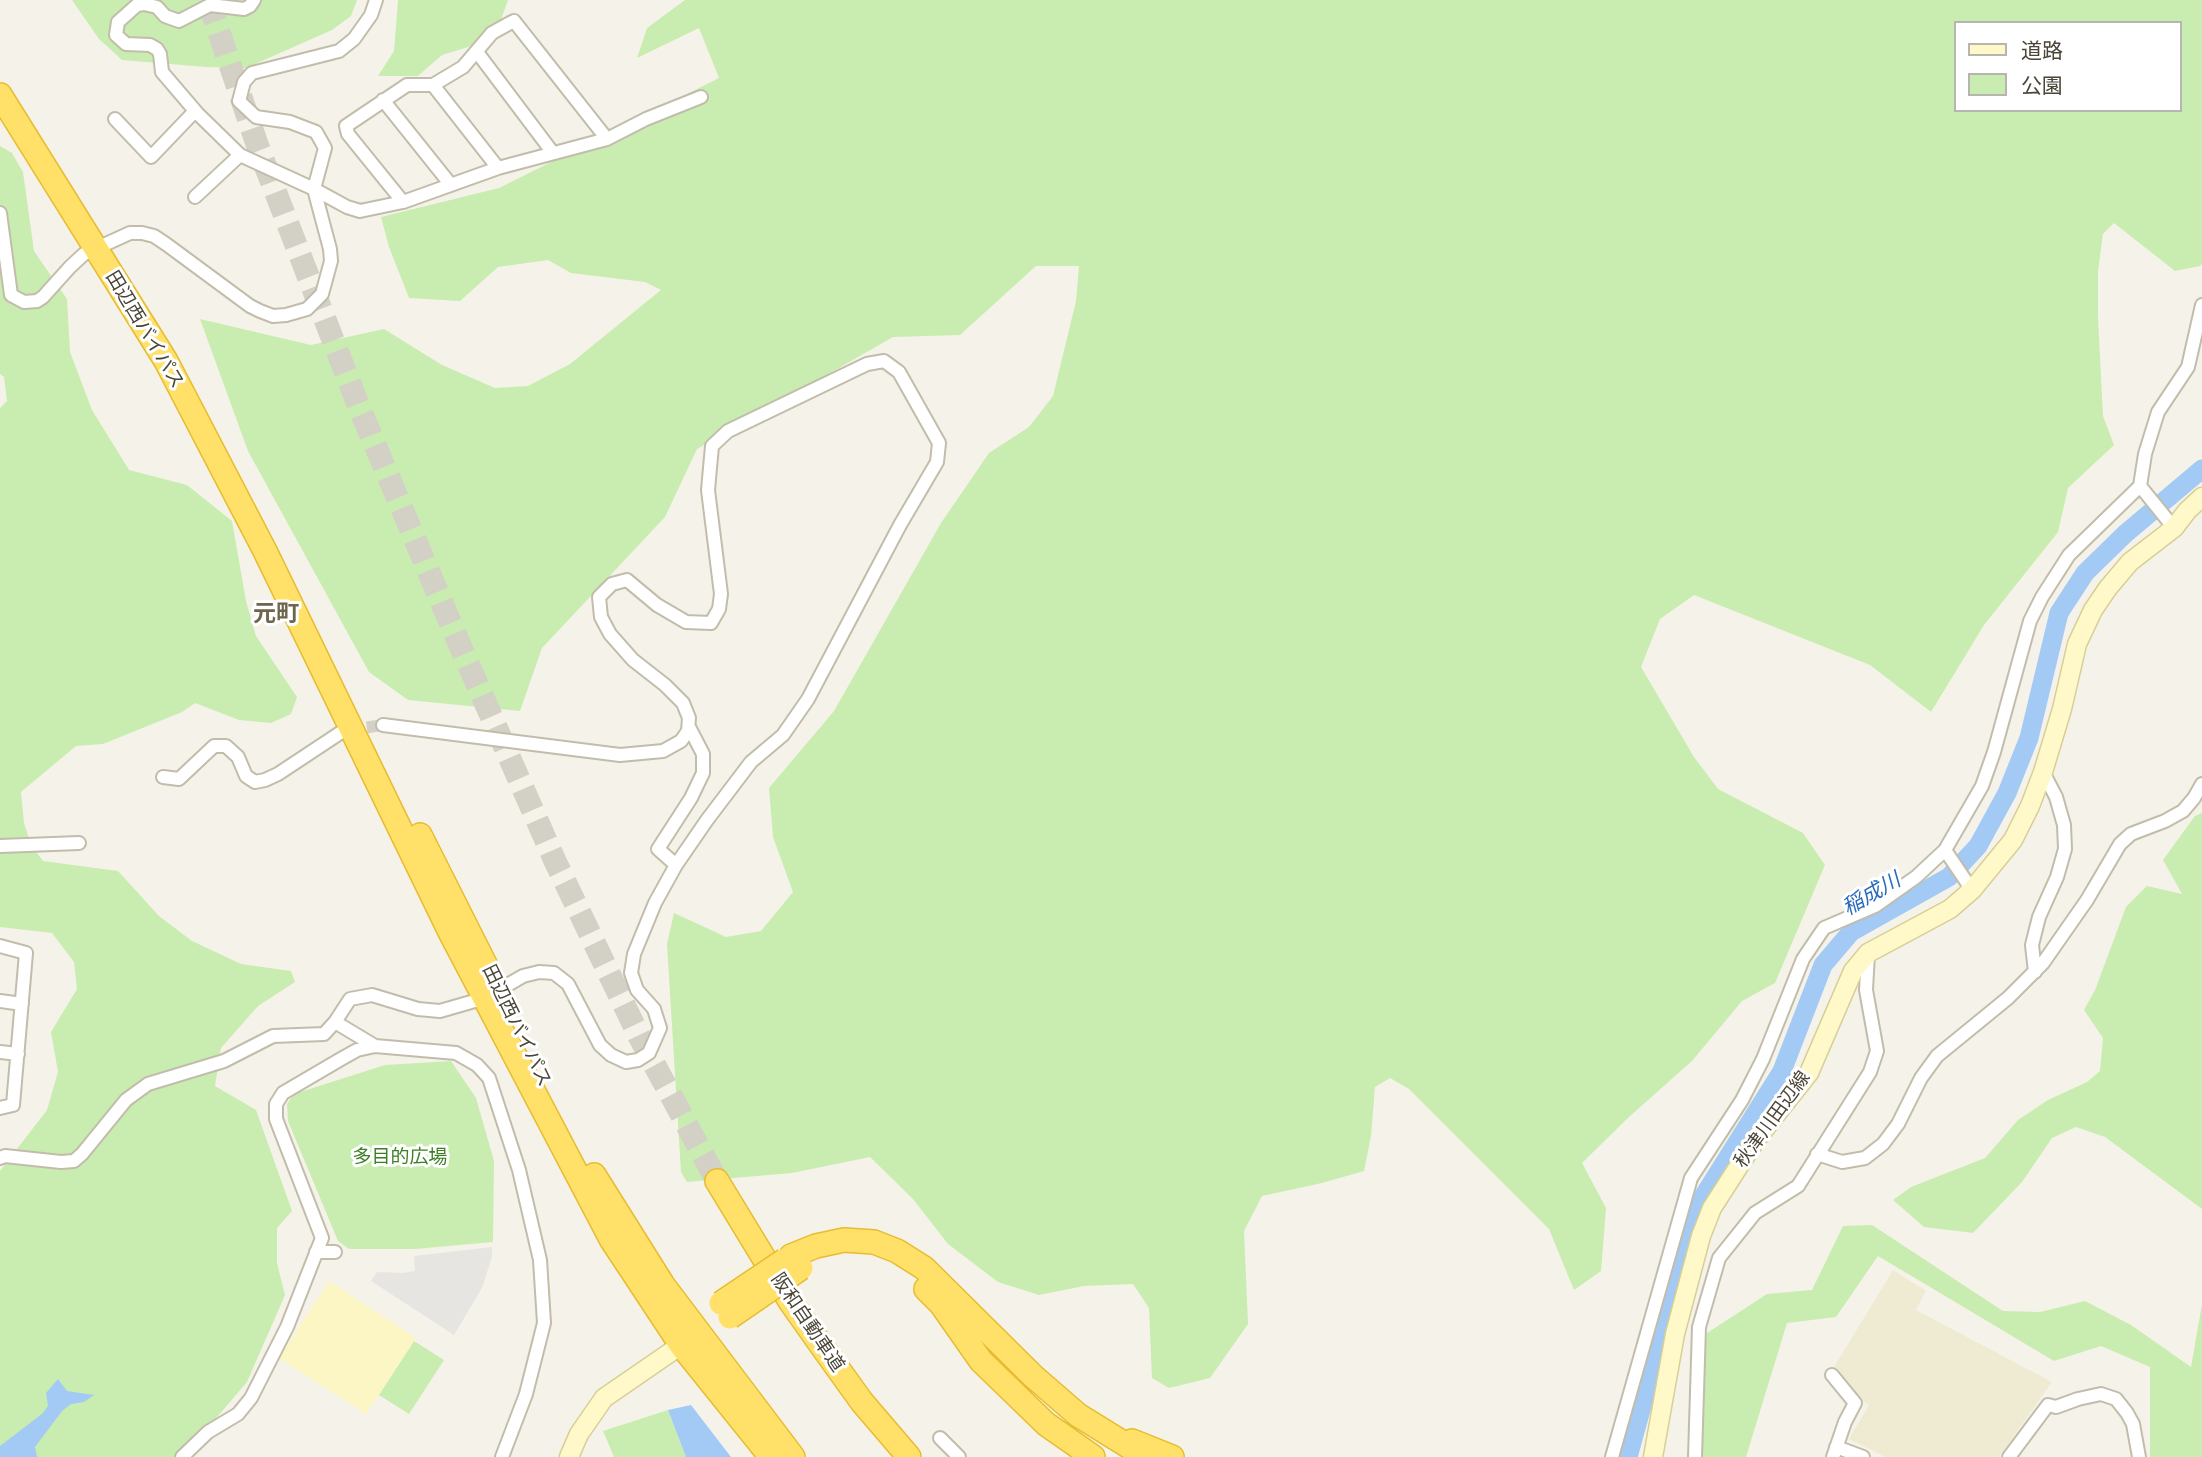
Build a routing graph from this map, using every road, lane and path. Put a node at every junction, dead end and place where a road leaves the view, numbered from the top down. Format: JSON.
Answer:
{"nodes":[{"id":1,"x":254,"y":0,"type":"edge"},
{"id":2,"x":376,"y":0,"type":"edge"},
{"id":3,"x":477,"y":52,"type":"junction"},
{"id":4,"x":433,"y":85,"type":"junction"},
{"id":5,"x":0,"y":95,"type":"edge"},
{"id":6,"x":701,"y":97,"type":"dead end"},
{"id":7,"x":383,"y":100,"type":"junction"},
{"id":8,"x":195,"y":111,"type":"dead end"},
{"id":9,"x":115,"y":120,"type":"dead end"},
{"id":10,"x":607,"y":139,"type":"junction"},
{"id":11,"x":553,"y":153,"type":"junction"},
{"id":12,"x":240,"y":155,"type":"junction"},
{"id":13,"x":498,"y":168,"type":"junction"},
{"id":14,"x":451,"y":185,"type":"junction"},
{"id":15,"x":314,"y":189,"type":"junction"},
{"id":16,"x":195,"y":197,"type":"dead end"},
{"id":17,"x":403,"y":202,"type":"junction"},
{"id":18,"x":0,"y":213,"type":"edge"},
{"id":19,"x":96,"y":250,"type":"junction"},
{"id":20,"x":2202,"y":305,"type":"edge"},
{"id":21,"x":2140,"y":486,"type":"junction"},
{"id":22,"x":2202,"y":497,"type":"edge"},
{"id":23,"x":2169,"y":523,"type":"junction"},
{"id":24,"x":383,"y":725,"type":"tunnel mouth"},
{"id":25,"x":689,"y":727,"type":"junction"},
{"id":26,"x":343,"y":731,"type":"tunnel mouth"},
{"id":27,"x":2043,"y":772,"type":"junction"},
{"id":28,"x":163,"y":777,"type":"dead end"},
{"id":29,"x":2202,"y":784,"type":"edge"},
{"id":30,"x":79,"y":843,"type":"dead end"},
{"id":31,"x":0,"y":846,"type":"edge"},
{"id":32,"x":1948,"y":854,"type":"junction"},
{"id":33,"x":676,"y":865,"type":"junction"},
{"id":34,"x":1969,"y":884,"type":"junction"},
{"id":35,"x":0,"y":946,"type":"edge"},
{"id":36,"x":1868,"y":953,"type":"junction"},
{"id":37,"x":2035,"y":972,"type":"junction"},
{"id":38,"x":492,"y":994,"type":"junction"},
{"id":39,"x":0,"y":1001,"type":"edge"},
{"id":40,"x":22,"y":1004,"type":"junction"},
{"id":41,"x":335,"y":1022,"type":"junction"},
{"id":42,"x":374,"y":1046,"type":"junction"},
{"id":43,"x":0,"y":1052,"type":"edge"},
{"id":44,"x":18,"y":1054,"type":"junction"},
{"id":45,"x":0,"y":1108,"type":"edge"},
{"id":46,"x":1817,"y":1154,"type":"junction"},
{"id":47,"x":0,"y":1158,"type":"edge"},
{"id":48,"x":717,"y":1181,"type":"tunnel mouth"},
{"id":49,"x":796,"y":1262,"type":"junction"},
{"id":50,"x":790,"y":1301,"type":"junction"},
{"id":51,"x":698,"y":1331,"type":"junction"},
{"id":52,"x":962,"y":1334,"type":"junction"},
{"id":53,"x":681,"y":1345,"type":"junction"},
{"id":54,"x":1832,"y":1375,"type":"dead end"},
{"id":55,"x":862,"y":1402,"type":"junction"},
{"id":56,"x":1100,"y":1428,"type":"junction"},
{"id":57,"x":940,"y":1438,"type":"dead end"},
{"id":58,"x":1835,"y":1452,"type":"edge"},
{"id":59,"x":182,"y":1457,"type":"edge"},
{"id":60,"x":502,"y":1457,"type":"edge"},
{"id":61,"x":569,"y":1457,"type":"edge"},
{"id":62,"x":771,"y":1457,"type":"edge"},
{"id":63,"x":793,"y":1457,"type":"edge"},
{"id":64,"x":891,"y":1457,"type":"edge"},
{"id":65,"x":909,"y":1457,"type":"edge"},
{"id":66,"x":927,"y":1457,"type":"edge"},
{"id":67,"x":959,"y":1457,"type":"edge"},
{"id":68,"x":1093,"y":1457,"type":"edge"},
{"id":69,"x":1122,"y":1457,"type":"edge"},
{"id":70,"x":1146,"y":1457,"type":"edge"},
{"id":71,"x":1172,"y":1457,"type":"edge"},
{"id":72,"x":1612,"y":1457,"type":"edge"},
{"id":73,"x":1653,"y":1457,"type":"edge"},
{"id":74,"x":1695,"y":1457,"type":"edge"},
{"id":75,"x":1863,"y":1457,"type":"edge"},
{"id":76,"x":2009,"y":1457,"type":"edge"},
{"id":77,"x":2139,"y":1457,"type":"edge"}],
"edges":[{"from":1,"to":12,"type":"street"},
{"from":2,"to":15,"type":"street"},
{"from":3,"to":4,"type":"street"},
{"from":3,"to":10,"type":"street"},
{"from":3,"to":11,"type":"street"},
{"from":4,"to":7,"type":"street"},
{"from":4,"to":13,"type":"street"},
{"from":5,"to":19,"type":"highway","name":"田辺西バイパス"},
{"from":6,"to":10,"type":"street"},
{"from":7,"to":14,"type":"street"},
{"from":7,"to":17,"type":"street"},
{"from":8,"to":9,"type":"street"},
{"from":10,"to":11,"type":"street"},
{"from":11,"to":13,"type":"street"},
{"from":12,"to":15,"type":"street"},
{"from":12,"to":16,"type":"street"},
{"from":13,"to":14,"type":"street"},
{"from":14,"to":17,"type":"street"},
{"from":15,"to":17,"type":"street"},
{"from":15,"to":19,"type":"street"},
{"from":18,"to":19,"type":"street"},
{"from":19,"to":38,"type":"highway","name":"田辺西バイパス"},
{"from":20,"to":21,"type":"street"},
{"from":21,"to":23,"type":"street"},
{"from":21,"to":32,"type":"street"},
{"from":22,"to":23,"type":"main road","name":"秋津川田辺線"},
{"from":23,"to":27,"type":"main road","name":"秋津川田辺線"},
{"from":24,"to":25,"type":"street"},
{"from":25,"to":33,"type":"street"},
{"from":25,"to":33,"type":"street"},
{"from":26,"to":28,"type":"street"},
{"from":27,"to":34,"type":"main road","name":"秋津川田辺線"},
{"from":27,"to":37,"type":"street"},
{"from":29,"to":37,"type":"street"},
{"from":30,"to":31,"type":"street"},
{"from":32,"to":34,"type":"street"},
{"from":32,"to":72,"type":"street"},
{"from":33,"to":38,"type":"street"},
{"from":34,"to":36,"type":"main road","name":"秋津川田辺線"},
{"from":35,"to":40,"type":"street"},
{"from":36,"to":46,"type":"street"},
{"from":36,"to":73,"type":"main road","name":"秋津川田辺線"},
{"from":37,"to":46,"type":"street"},
{"from":38,"to":41,"type":"street"},
{"from":38,"to":51,"type":"highway","name":"田辺西バイパス"},
{"from":38,"to":53,"type":"highway","name":"田辺西バイパス"},
{"from":39,"to":40,"type":"street"},
{"from":40,"to":44,"type":"street"},
{"from":41,"to":42,"type":"street"},
{"from":41,"to":47,"type":"street"},
{"from":42,"to":59,"type":"street"},
{"from":42,"to":60,"type":"street"},
{"from":43,"to":44,"type":"street"},
{"from":44,"to":45,"type":"street"},
{"from":46,"to":74,"type":"street"},
{"from":48,"to":50,"type":"highway","name":"阪和自動車道"},
{"from":49,"to":51,"type":"highway","bridge":true},
{"from":49,"to":52,"type":"highway"},
{"from":49,"to":56,"type":"highway"},
{"from":50,"to":55,"type":"highway","name":"阪和自動車道"},
{"from":50,"to":66,"type":"highway"},
{"from":51,"to":53,"type":"highway"},
{"from":51,"to":63,"type":"highway","name":"田辺西バイパス"},
{"from":52,"to":68,"type":"highway"},
{"from":52,"to":69,"type":"highway"},
{"from":53,"to":61,"type":"main road"},
{"from":53,"to":62,"type":"highway","name":"田辺西バイパス"},
{"from":54,"to":58,"type":"street"},
{"from":55,"to":64,"type":"highway"},
{"from":55,"to":65,"type":"highway","name":"阪和自動車道"},
{"from":56,"to":70,"type":"highway"},
{"from":56,"to":71,"type":"highway"},
{"from":57,"to":67,"type":"street"},
{"from":58,"to":75,"type":"street"},
{"from":76,"to":77,"type":"street"}]}
